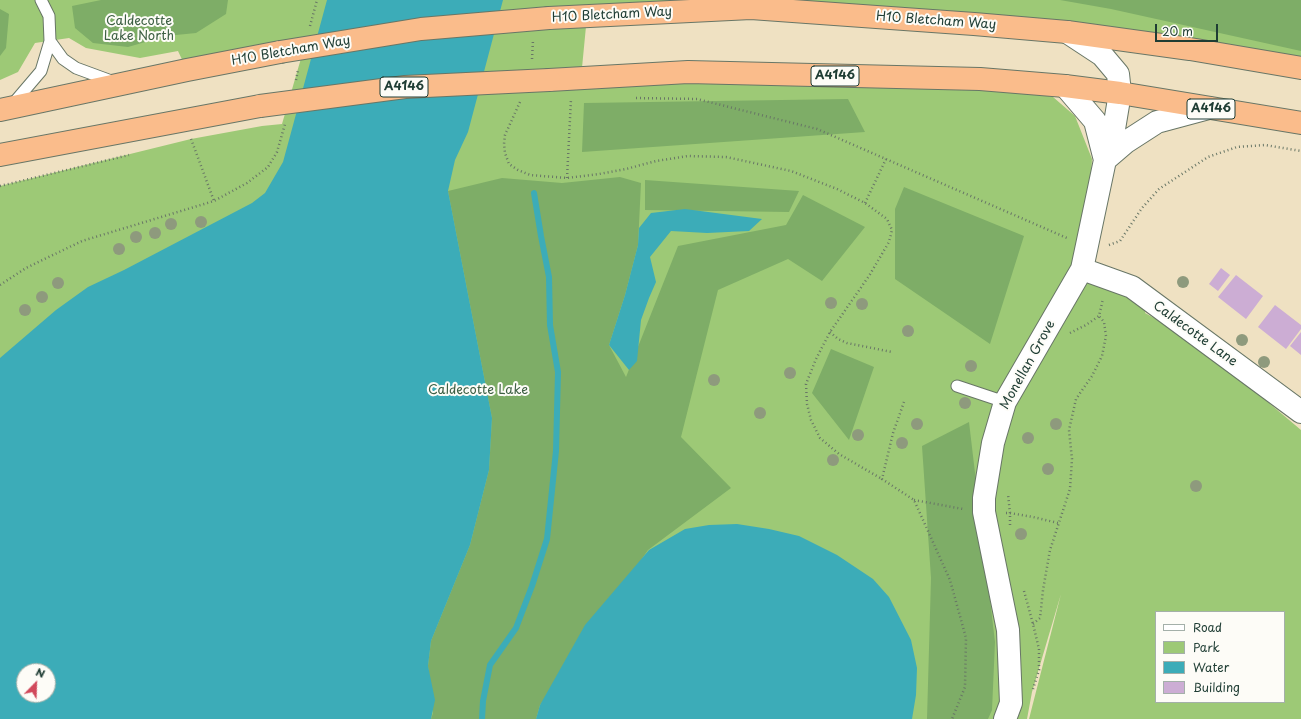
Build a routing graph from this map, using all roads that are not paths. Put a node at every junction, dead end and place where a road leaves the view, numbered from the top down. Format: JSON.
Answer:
{"nodes":[{"id":1,"x":41,"y":0,"type":"edge"},
{"id":2,"x":1067,"y":32,"type":"junction"},
{"id":3,"x":50,"y":41,"type":"junction"},
{"id":4,"x":1301,"y":68,"type":"edge"},
{"id":5,"x":120,"y":84,"type":"junction"},
{"id":6,"x":1065,"y":86,"type":"junction"},
{"id":7,"x":1120,"y":93,"type":"junction"},
{"id":8,"x":5,"y":108,"type":"edge"},
{"id":9,"x":1209,"y":108,"type":"junction"},
{"id":10,"x":1301,"y":123,"type":"edge"},
{"id":11,"x":0,"y":155,"type":"edge"},
{"id":12,"x":1105,"y":160,"type":"junction"},
{"id":13,"x":1082,"y":269,"type":"junction"},
{"id":14,"x":957,"y":386,"type":"dead end"},
{"id":15,"x":1005,"y":402,"type":"junction"},
{"id":16,"x":1301,"y":412,"type":"edge"},
{"id":17,"x":1005,"y":719,"type":"edge"}],
"edges":[{"from":1,"to":3,"type":"lane"},
{"from":2,"to":4,"type":"highway","name":"H10 Bletcham Way"},
{"from":2,"to":5,"type":"highway","name":"H10 Bletcham Way","bridge":true},
{"from":2,"to":7,"type":"street","name":"Monellan Grove"},
{"from":3,"to":5,"type":"lane"},
{"from":3,"to":8,"type":"lane"},
{"from":5,"to":8,"type":"highway","name":"H10 Bletcham Way"},
{"from":6,"to":7,"type":"highway","number":"A4146"},
{"from":6,"to":11,"type":"highway","number":"A4146","bridge":true},
{"from":6,"to":12,"type":"street","name":"Monellan Grove"},
{"from":7,"to":9,"type":"highway","number":"A4146"},
{"from":7,"to":12,"type":"street","name":"Monellan Grove"},
{"from":9,"to":10,"type":"highway","number":"A4146"},
{"from":9,"to":12,"type":"street"},
{"from":12,"to":13,"type":"street","name":"Monellan Grove"},
{"from":13,"to":15,"type":"street","name":"Monellan Grove"},
{"from":13,"to":16,"type":"street","name":"Caldecotte Lane"},
{"from":14,"to":15,"type":"lane"},
{"from":15,"to":17,"type":"street","name":"Monellan Grove"}]}
